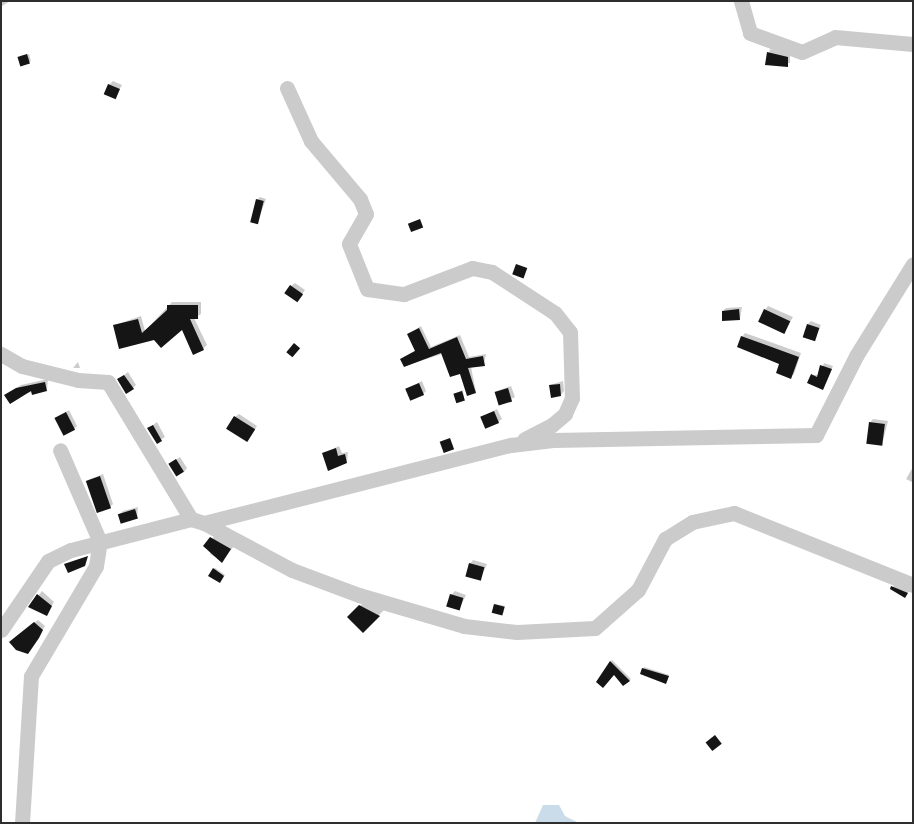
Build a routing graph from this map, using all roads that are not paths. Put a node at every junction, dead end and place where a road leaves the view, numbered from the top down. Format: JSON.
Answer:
{"nodes":[{"id":1,"x":741,"y":1,"type":"edge"},
{"id":2,"x":913,"y":44,"type":"edge"},
{"id":3,"x":287,"y":88,"type":"dead end"},
{"id":4,"x":913,"y":264,"type":"edge"},
{"id":5,"x":1,"y":354,"type":"edge"},
{"id":6,"x":511,"y":445,"type":"junction"},
{"id":7,"x":60,"y":450,"type":"dead end"},
{"id":8,"x":197,"y":521,"type":"junction"},
{"id":9,"x":100,"y":542,"type":"junction"},
{"id":10,"x":913,"y":586,"type":"edge"},
{"id":11,"x":1,"y":630,"type":"edge"},
{"id":12,"x":22,"y":823,"type":"edge"}],
"edges":[{"from":1,"to":2,"type":"street"},
{"from":3,"to":6,"type":"street"},
{"from":4,"to":6,"type":"street"},
{"from":5,"to":8,"type":"street"},
{"from":6,"to":8,"type":"street"},
{"from":7,"to":9,"type":"street"},
{"from":8,"to":9,"type":"street"},
{"from":8,"to":10,"type":"street"},
{"from":9,"to":11,"type":"street"},
{"from":9,"to":12,"type":"street"}]}
